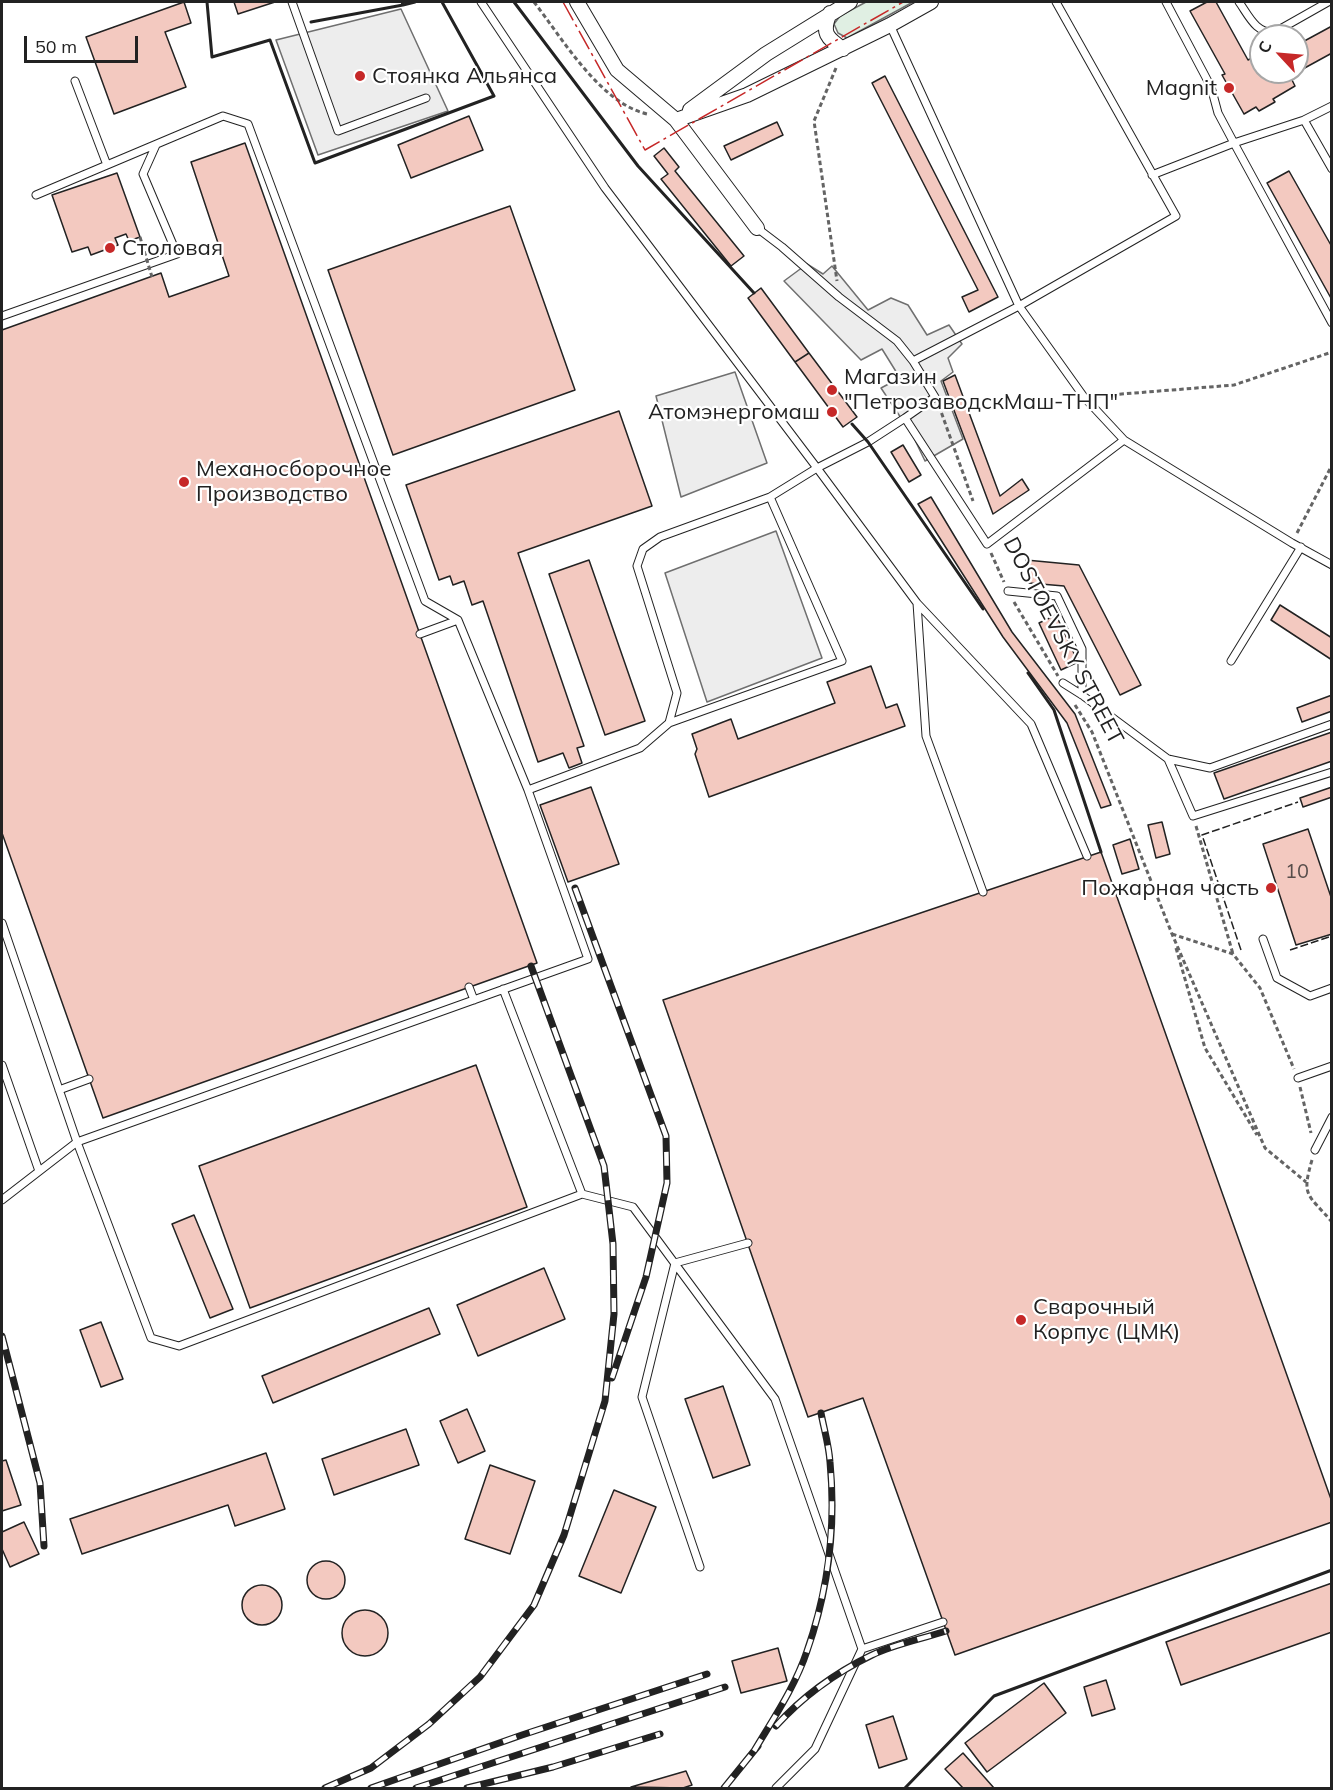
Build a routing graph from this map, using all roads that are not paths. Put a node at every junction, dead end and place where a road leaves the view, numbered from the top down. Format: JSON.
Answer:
{"nodes":[{"id":1,"x":292,"y":2,"type":"edge"},
{"id":2,"x":481,"y":2,"type":"edge"},
{"id":3,"x":577,"y":2,"type":"edge"},
{"id":4,"x":850,"y":2,"type":"edge"},
{"id":5,"x":932,"y":2,"type":"edge"},
{"id":6,"x":1056,"y":2,"type":"edge"},
{"id":7,"x":1166,"y":2,"type":"edge"},
{"id":8,"x":1239,"y":2,"type":"edge"},
{"id":9,"x":1328,"y":2,"type":"edge"},
{"id":10,"x":830,"y":13,"type":"junction"},
{"id":11,"x":890,"y":25,"type":"junction"},
{"id":12,"x":843,"y":49,"type":"junction"},
{"id":13,"x":75,"y":81,"type":"dead end"},
{"id":14,"x":426,"y":98,"type":"dead end"},
{"id":15,"x":1332,"y":106,"type":"edge"},
{"id":16,"x":676,"y":120,"type":"junction"},
{"id":17,"x":1304,"y":120,"type":"junction"},
{"id":18,"x":1234,"y":143,"type":"junction"},
{"id":19,"x":156,"y":145,"type":"junction"},
{"id":20,"x":107,"y":165,"type":"junction"},
{"id":21,"x":1332,"y":169,"type":"edge"},
{"id":22,"x":1152,"y":175,"type":"junction"},
{"id":23,"x":36,"y":195,"type":"dead end"},
{"id":24,"x":757,"y":228,"type":"joint"},
{"id":25,"x":1019,"y":306,"type":"junction"},
{"id":26,"x":2,"y":316,"type":"edge"},
{"id":27,"x":1332,"y":322,"type":"edge"},
{"id":28,"x":913,"y":361,"type":"junction"},
{"id":29,"x":905,"y":418,"type":"junction"},
{"id":30,"x":1124,"y":440,"type":"junction"},
{"id":31,"x":817,"y":468,"type":"junction"},
{"id":32,"x":770,"y":497,"type":"junction"},
{"id":33,"x":1301,"y":547,"type":"junction"},
{"id":34,"x":1332,"y":565,"type":"edge"},
{"id":35,"x":1008,"y":591,"type":"road end"},
{"id":36,"x":917,"y":603,"type":"junction"},
{"id":37,"x":458,"y":620,"type":"junction"},
{"id":38,"x":420,"y":634,"type":"dead end"},
{"id":39,"x":1231,"y":661,"type":"dead end"},
{"id":40,"x":1062,"y":683,"type":"road end"},
{"id":41,"x":1082,"y":695,"type":"junction"},
{"id":42,"x":669,"y":723,"type":"junction"},
{"id":43,"x":1332,"y":724,"type":"edge"},
{"id":44,"x":1168,"y":759,"type":"junction"},
{"id":45,"x":1332,"y":772,"type":"edge"},
{"id":46,"x":528,"y":790,"type":"junction"},
{"id":47,"x":1087,"y":856,"type":"dead end"},
{"id":48,"x":983,"y":892,"type":"dead end"},
{"id":49,"x":2,"y":923,"type":"edge"},
{"id":50,"x":1263,"y":939,"type":"dead end"},
{"id":51,"x":469,"y":987,"type":"dead end"},
{"id":52,"x":1332,"y":988,"type":"edge"},
{"id":53,"x":503,"y":989,"type":"junction"},
{"id":54,"x":474,"y":1000,"type":"junction"},
{"id":55,"x":2,"y":1065,"type":"edge"},
{"id":56,"x":1332,"y":1066,"type":"edge"},
{"id":57,"x":1298,"y":1078,"type":"road end"},
{"id":58,"x":89,"y":1079,"type":"dead end"},
{"id":59,"x":59,"y":1090,"type":"junction"},
{"id":60,"x":1332,"y":1117,"type":"edge"},
{"id":61,"x":77,"y":1142,"type":"junction"},
{"id":62,"x":1315,"y":1150,"type":"road end"},
{"id":63,"x":39,"y":1171,"type":"junction"},
{"id":64,"x":582,"y":1194,"type":"junction"},
{"id":65,"x":2,"y":1200,"type":"edge"},
{"id":66,"x":748,"y":1243,"type":"dead end"},
{"id":67,"x":675,"y":1263,"type":"junction"},
{"id":68,"x":700,"y":1567,"type":"dead end"},
{"id":69,"x":943,"y":1622,"type":"dead end"},
{"id":70,"x":862,"y":1649,"type":"junction"},
{"id":71,"x":776,"y":1788,"type":"edge"}],
"edges":[{"from":1,"to":14,"type":"lane"},
{"from":2,"to":31,"type":"lane"},
{"from":3,"to":16,"type":"street"},
{"from":4,"to":10,"type":"street"},
{"from":5,"to":11,"type":"street"},
{"from":6,"to":22,"type":"lane"},
{"from":7,"to":18,"type":"lane"},
{"from":8,"to":9,"type":"lane"},
{"from":10,"to":12,"type":"street"},
{"from":10,"to":16,"type":"street"},
{"from":11,"to":12,"type":"street"},
{"from":11,"to":25,"type":"lane"},
{"from":12,"to":16,"type":"street"},
{"from":13,"to":20,"type":"lane"},
{"from":15,"to":17,"type":"lane"},
{"from":16,"to":24,"type":"street"},
{"from":17,"to":18,"type":"lane"},
{"from":17,"to":21,"type":"lane"},
{"from":18,"to":22,"type":"lane"},
{"from":18,"to":27,"type":"lane"},
{"from":19,"to":20,"type":"lane"},
{"from":19,"to":26,"type":"lane"},
{"from":19,"to":37,"type":"lane"},
{"from":20,"to":23,"type":"lane"},
{"from":22,"to":25,"type":"lane"},
{"from":24,"to":28,"type":"lane"},
{"from":25,"to":28,"type":"lane"},
{"from":25,"to":30,"type":"lane"},
{"from":28,"to":29,"type":"lane"},
{"from":29,"to":30,"type":"lane"},
{"from":29,"to":31,"type":"lane"},
{"from":30,"to":33,"type":"lane"},
{"from":31,"to":32,"type":"lane"},
{"from":31,"to":36,"type":"lane"},
{"from":32,"to":42,"type":"lane"},
{"from":32,"to":42,"type":"lane"},
{"from":33,"to":34,"type":"lane"},
{"from":33,"to":39,"type":"lane"},
{"from":35,"to":41,"type":"lane"},
{"from":36,"to":47,"type":"lane"},
{"from":36,"to":48,"type":"lane"},
{"from":37,"to":38,"type":"lane"},
{"from":37,"to":46,"type":"lane"},
{"from":40,"to":41,"type":"lane"},
{"from":41,"to":44,"type":"lane"},
{"from":42,"to":46,"type":"lane"},
{"from":43,"to":44,"type":"lane"},
{"from":44,"to":45,"type":"lane"},
{"from":46,"to":53,"type":"lane"},
{"from":49,"to":59,"type":"lane"},
{"from":50,"to":52,"type":"lane"},
{"from":51,"to":54,"type":"lane"},
{"from":53,"to":54,"type":"lane"},
{"from":53,"to":64,"type":"lane"},
{"from":54,"to":61,"type":"lane"},
{"from":55,"to":63,"type":"lane"},
{"from":56,"to":57,"type":"lane"},
{"from":58,"to":59,"type":"lane"},
{"from":59,"to":61,"type":"lane"},
{"from":60,"to":62,"type":"lane"},
{"from":61,"to":63,"type":"lane"},
{"from":61,"to":64,"type":"lane"},
{"from":63,"to":65,"type":"lane"},
{"from":64,"to":67,"type":"lane"},
{"from":66,"to":67,"type":"lane"},
{"from":67,"to":68,"type":"lane"},
{"from":67,"to":70,"type":"lane"},
{"from":69,"to":70,"type":"lane"},
{"from":70,"to":71,"type":"lane"}]}
